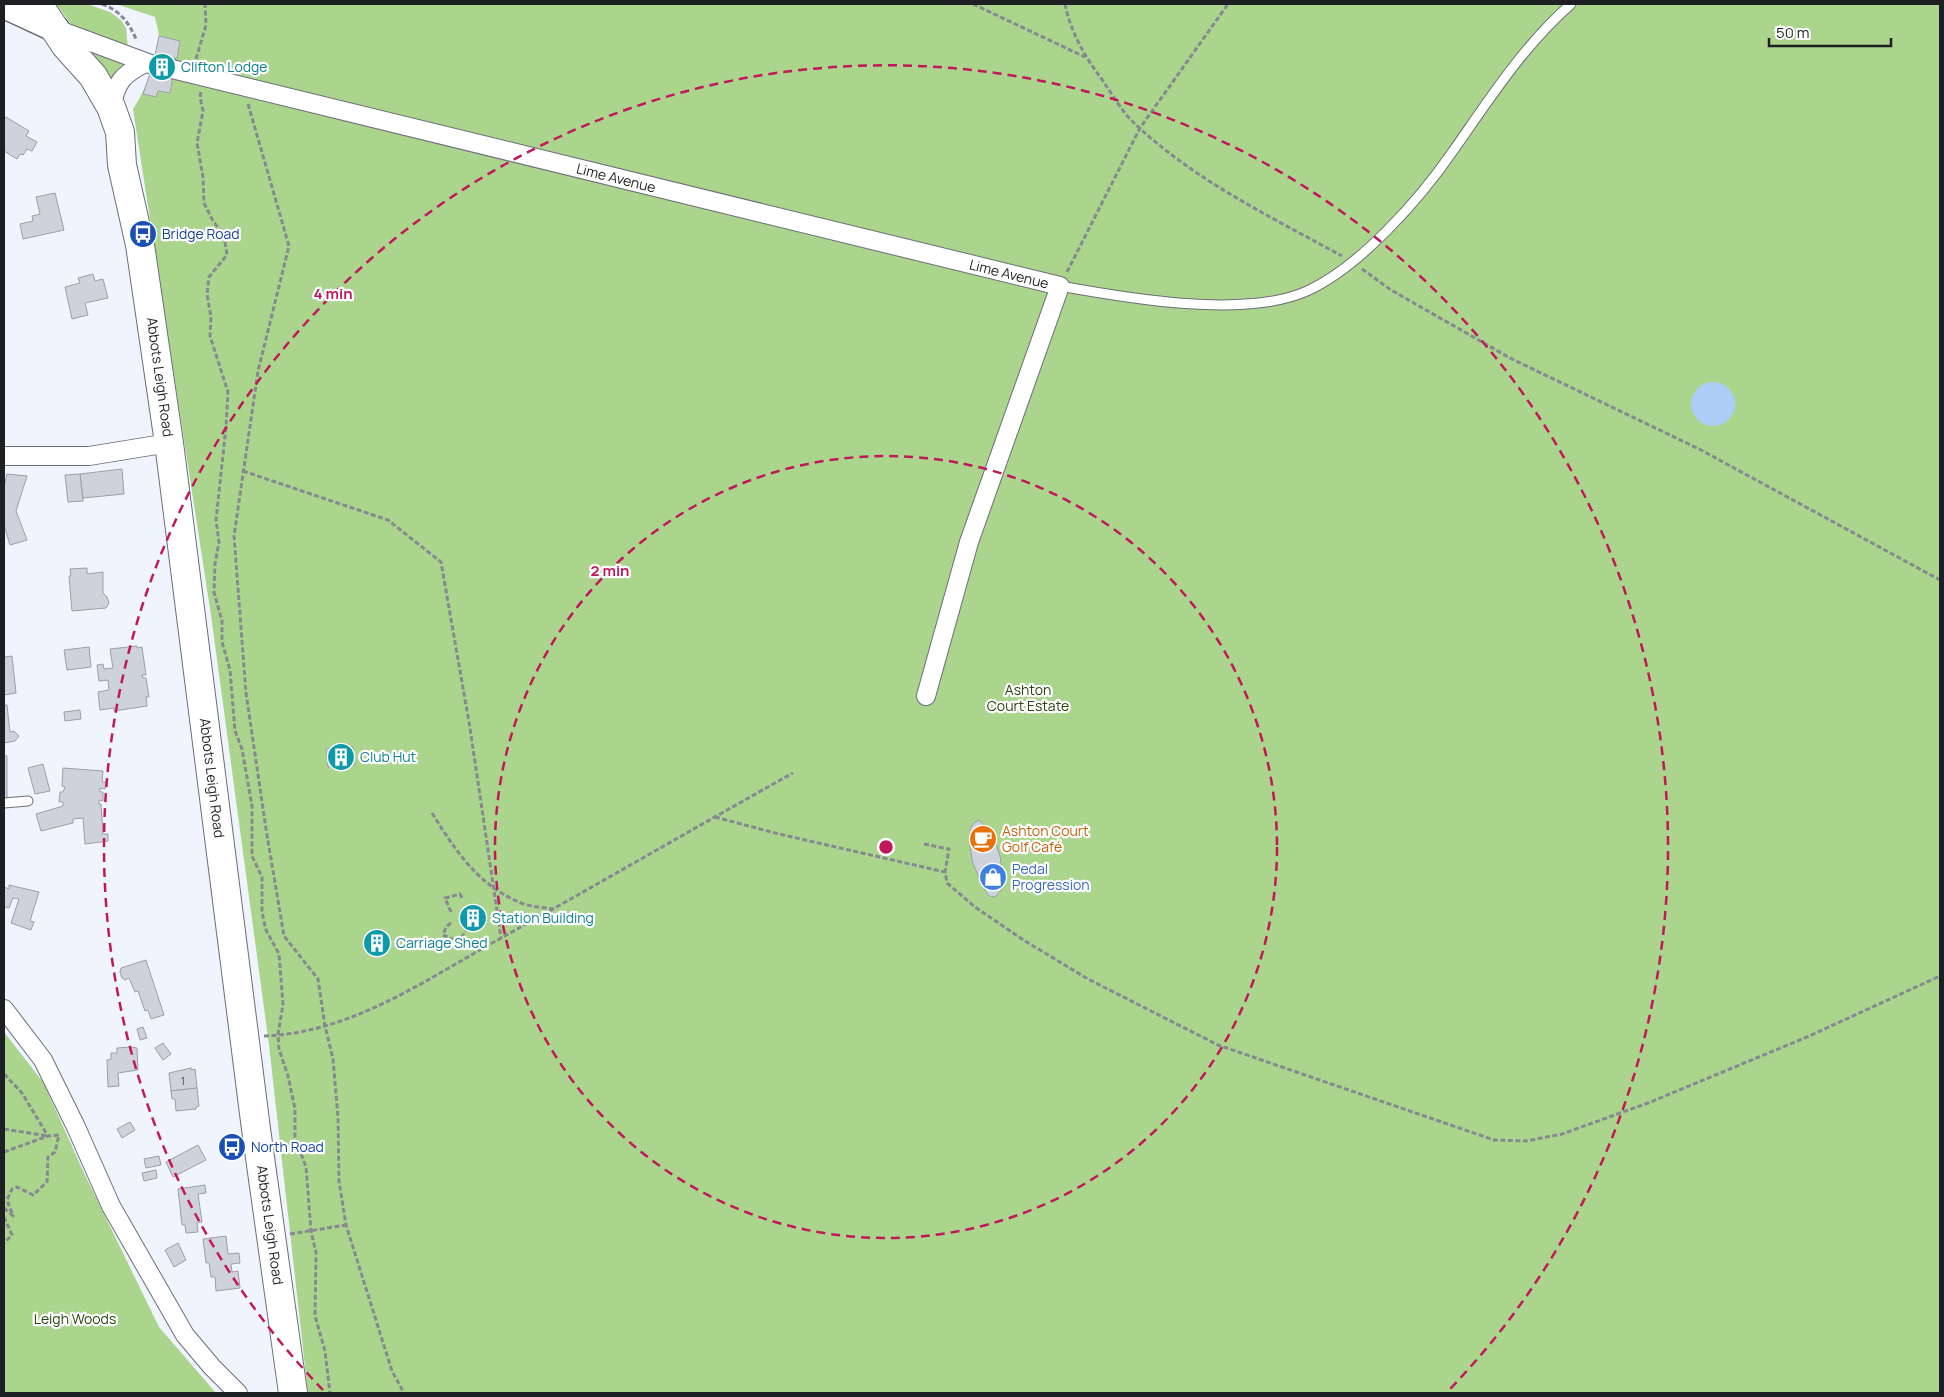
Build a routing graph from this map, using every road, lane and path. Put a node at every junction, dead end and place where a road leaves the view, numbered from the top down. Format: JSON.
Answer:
{"nodes":[{"id":1,"x":38,"y":4,"type":"edge"},
{"id":2,"x":102,"y":4,"type":"edge"},
{"id":3,"x":205,"y":4,"type":"edge"},
{"id":4,"x":973,"y":4,"type":"edge"},
{"id":5,"x":1065,"y":4,"type":"edge"},
{"id":6,"x":1228,"y":4,"type":"edge"},
{"id":7,"x":1571,"y":4,"type":"edge"},
{"id":8,"x":4,"y":5,"type":"edge"},
{"id":9,"x":61,"y":38,"type":"junction"},
{"id":10,"x":1086,"y":58,"type":"junction"},
{"id":11,"x":149,"y":64,"type":"junction"},
{"id":12,"x":172,"y":70,"type":"dead end"},
{"id":13,"x":198,"y":76,"type":"junction"},
{"id":14,"x":243,"y":87,"type":"junction"},
{"id":15,"x":111,"y":107,"type":"junction"},
{"id":16,"x":1140,"y":128,"type":"junction"},
{"id":17,"x":122,"y":165,"type":"junction"},
{"id":18,"x":1354,"y":262,"type":"junction"},
{"id":19,"x":1060,"y":286,"type":"junction"},
{"id":20,"x":169,"y":443,"type":"junction"},
{"id":21,"x":4,"y":456,"type":"edge"},
{"id":22,"x":243,"y":471,"type":"junction"},
{"id":23,"x":1940,"y":580,"type":"edge"},
{"id":24,"x":926,"y":696,"type":"dead end"},
{"id":25,"x":793,"y":774,"type":"dead end"},
{"id":26,"x":28,"y":801,"type":"dead end"},
{"id":27,"x":4,"y":803,"type":"edge"},
{"id":28,"x":432,"y":813,"type":"dead end"},
{"id":29,"x":715,"y":817,"type":"junction"},
{"id":30,"x":924,"y":844,"type":"dead end"},
{"id":31,"x":945,"y":872,"type":"junction"},
{"id":32,"x":493,"y":887,"type":"junction"},
{"id":33,"x":463,"y":900,"type":"dead end"},
{"id":34,"x":554,"y":909,"type":"junction"},
{"id":35,"x":451,"y":912,"type":"dead end"},
{"id":36,"x":450,"y":923,"type":"dead end"},
{"id":37,"x":464,"y":930,"type":"dead end"},
{"id":38,"x":501,"y":938,"type":"junction"},
{"id":39,"x":1940,"y":976,"type":"edge"},
{"id":40,"x":4,"y":1010,"type":"edge"},
{"id":41,"x":325,"y":1026,"type":"junction"},
{"id":42,"x":244,"y":1035,"type":"junction"},
{"id":43,"x":278,"y":1035,"type":"junction"},
{"id":44,"x":4,"y":1074,"type":"edge"},
{"id":45,"x":4,"y":1129,"type":"edge"},
{"id":46,"x":59,"y":1135,"type":"dead end"},
{"id":47,"x":48,"y":1136,"type":"junction"},
{"id":48,"x":4,"y":1152,"type":"edge"},
{"id":49,"x":4,"y":1208,"type":"edge"},
{"id":50,"x":4,"y":1217,"type":"edge"},
{"id":51,"x":346,"y":1226,"type":"junction"},
{"id":52,"x":311,"y":1231,"type":"junction"},
{"id":53,"x":290,"y":1234,"type":"dead end"},
{"id":54,"x":4,"y":1243,"type":"edge"},
{"id":55,"x":238,"y":1393,"type":"edge"},
{"id":56,"x":293,"y":1393,"type":"edge"},
{"id":57,"x":330,"y":1393,"type":"edge"},
{"id":58,"x":404,"y":1393,"type":"edge"}],
"edges":[{"from":1,"to":9,"type":"main road"},
{"from":2,"to":11,"type":"path"},
{"from":3,"to":13,"type":"path"},
{"from":4,"to":10,"type":"path"},
{"from":5,"to":10,"type":"path"},
{"from":6,"to":16,"type":"path"},
{"from":7,"to":18,"type":"lane"},
{"from":8,"to":9,"type":"main road"},
{"from":9,"to":11,"type":"street"},
{"from":9,"to":15,"type":"main road","name":"Abbots Leigh Road"},
{"from":9,"to":17,"type":"main road","name":"Abbots Leigh Road"},
{"from":10,"to":16,"type":"path"},
{"from":11,"to":15,"type":"street"},
{"from":12,"to":13,"type":"street","name":"Lime Avenue"},
{"from":13,"to":14,"type":"street","name":"Lime Avenue"},
{"from":13,"to":43,"type":"path"},
{"from":14,"to":19,"type":"street","name":"Lime Avenue"},
{"from":14,"to":22,"type":"path"},
{"from":15,"to":17,"type":"main road","name":"Abbots Leigh Road"},
{"from":16,"to":18,"type":"path"},
{"from":16,"to":19,"type":"path"},
{"from":17,"to":20,"type":"main road","name":"Abbots Leigh Road"},
{"from":18,"to":19,"type":"lane"},
{"from":18,"to":23,"type":"path"},
{"from":19,"to":24,"type":"street"},
{"from":20,"to":21,"type":"street"},
{"from":20,"to":42,"type":"main road","name":"Abbots Leigh Road"},
{"from":22,"to":32,"type":"path"},
{"from":22,"to":41,"type":"path"},
{"from":25,"to":29,"type":"path"},
{"from":26,"to":27,"type":"lane"},
{"from":28,"to":32,"type":"path"},
{"from":29,"to":31,"type":"path"},
{"from":29,"to":34,"type":"path"},
{"from":30,"to":31,"type":"path"},
{"from":31,"to":39,"type":"path"},
{"from":32,"to":34,"type":"path"},
{"from":32,"to":38,"type":"path"},
{"from":33,"to":35,"type":"path"},
{"from":34,"to":38,"type":"path"},
{"from":36,"to":37,"type":"path"},
{"from":38,"to":41,"type":"path"},
{"from":40,"to":55,"type":"street"},
{"from":41,"to":43,"type":"path"},
{"from":41,"to":51,"type":"path"},
{"from":42,"to":43,"type":"path"},
{"from":42,"to":56,"type":"main road","name":"Abbots Leigh Road"},
{"from":43,"to":52,"type":"path"},
{"from":44,"to":47,"type":"path"},
{"from":45,"to":47,"type":"path"},
{"from":46,"to":49,"type":"path"},
{"from":47,"to":48,"type":"path"},
{"from":50,"to":54,"type":"path"},
{"from":51,"to":52,"type":"path"},
{"from":51,"to":58,"type":"path"},
{"from":52,"to":53,"type":"path"},
{"from":52,"to":57,"type":"path"}]}
